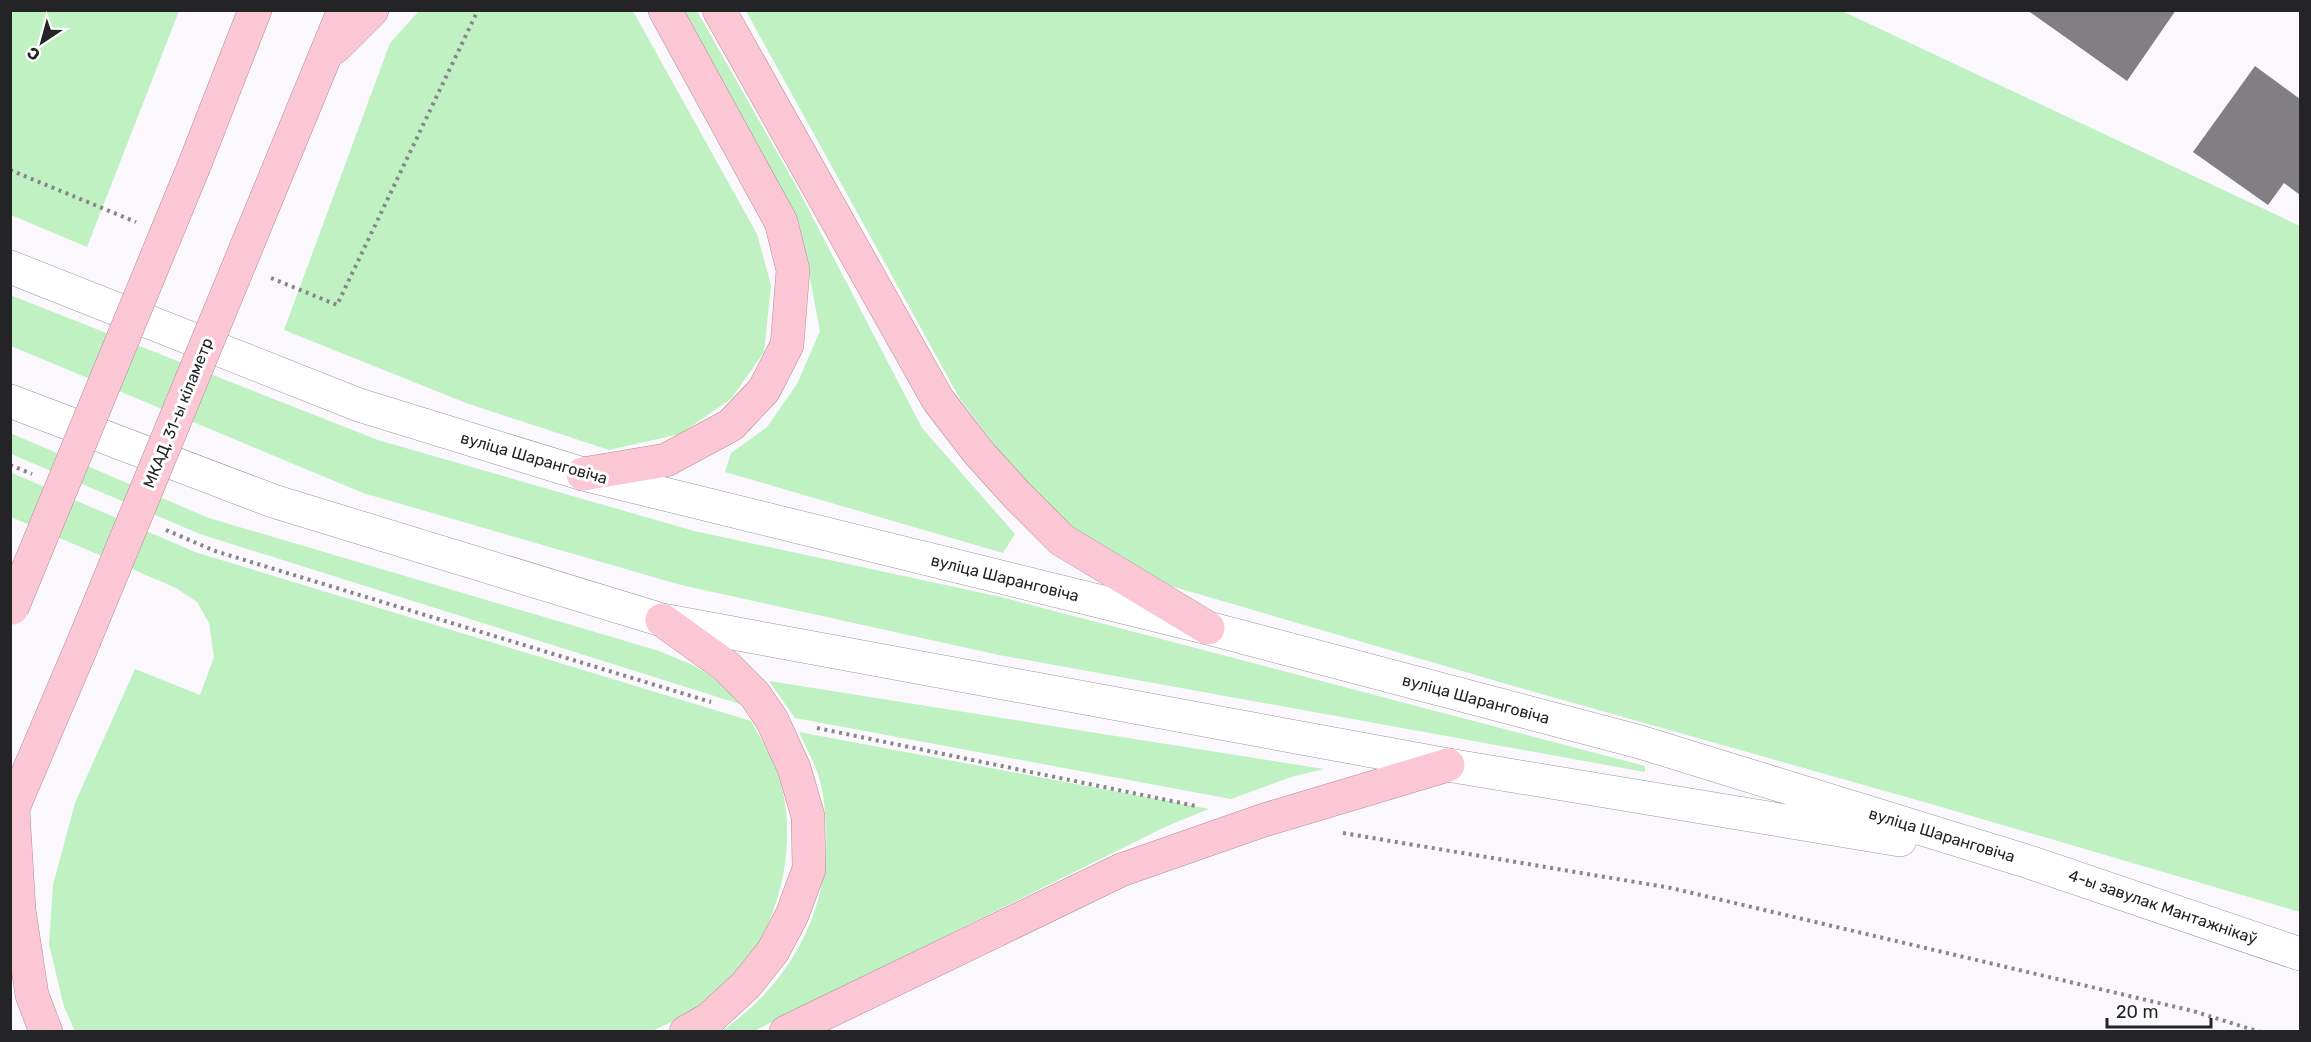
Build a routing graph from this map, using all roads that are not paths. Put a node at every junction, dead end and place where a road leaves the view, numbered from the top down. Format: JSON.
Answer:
{"nodes":[{"id":1,"x":255,"y":10,"type":"edge"},
{"id":2,"x":344,"y":10,"type":"edge"},
{"id":3,"x":372,"y":10,"type":"edge"},
{"id":4,"x":665,"y":10,"type":"edge"},
{"id":5,"x":719,"y":10,"type":"edge"},
{"id":6,"x":327,"y":54,"type":"junction"},
{"id":7,"x":10,"y":267,"type":"edge"},
{"id":8,"x":10,"y":401,"type":"edge"},
{"id":9,"x":583,"y":474,"type":"junction"},
{"id":10,"x":11,"y":609,"type":"edge"},
{"id":11,"x":662,"y":620,"type":"junction"},
{"id":12,"x":1208,"y":628,"type":"junction"},
{"id":13,"x":1448,"y":765,"type":"junction"},
{"id":14,"x":12,"y":813,"type":"edge"},
{"id":15,"x":2026,"y":861,"type":"junction"},
{"id":16,"x":2301,"y":954,"type":"edge"},
{"id":17,"x":46,"y":1032,"type":"edge"},
{"id":18,"x":686,"y":1032,"type":"edge"},
{"id":19,"x":786,"y":1032,"type":"edge"}],
"edges":[{"from":1,"to":10,"type":"highway","bridge":true},
{"from":2,"to":6,"type":"highway","name":"МКАД, 31-ы кіламетр"},
{"from":3,"to":6,"type":"highway"},
{"from":4,"to":9,"type":"highway"},
{"from":5,"to":12,"type":"highway"},
{"from":6,"to":14,"type":"highway","name":"МКАД, 31-ы кіламетр","bridge":true},
{"from":7,"to":9,"type":"street","name":"вуліца Шаранговіча"},
{"from":8,"to":11,"type":"street","name":"вуліца Шаранговіча"},
{"from":9,"to":12,"type":"street","name":"вуліца Шаранговіча"},
{"from":11,"to":13,"type":"street","name":"вуліца Шаранговіча"},
{"from":11,"to":18,"type":"highway"},
{"from":12,"to":15,"type":"street","name":"вуліца Шаранговіча"},
{"from":13,"to":15,"type":"street","name":"вуліца Шаранговіча"},
{"from":13,"to":19,"type":"highway"},
{"from":14,"to":17,"type":"highway"},
{"from":15,"to":16,"type":"street","name":"4-ы завулак Мантажнікаў"}]}
